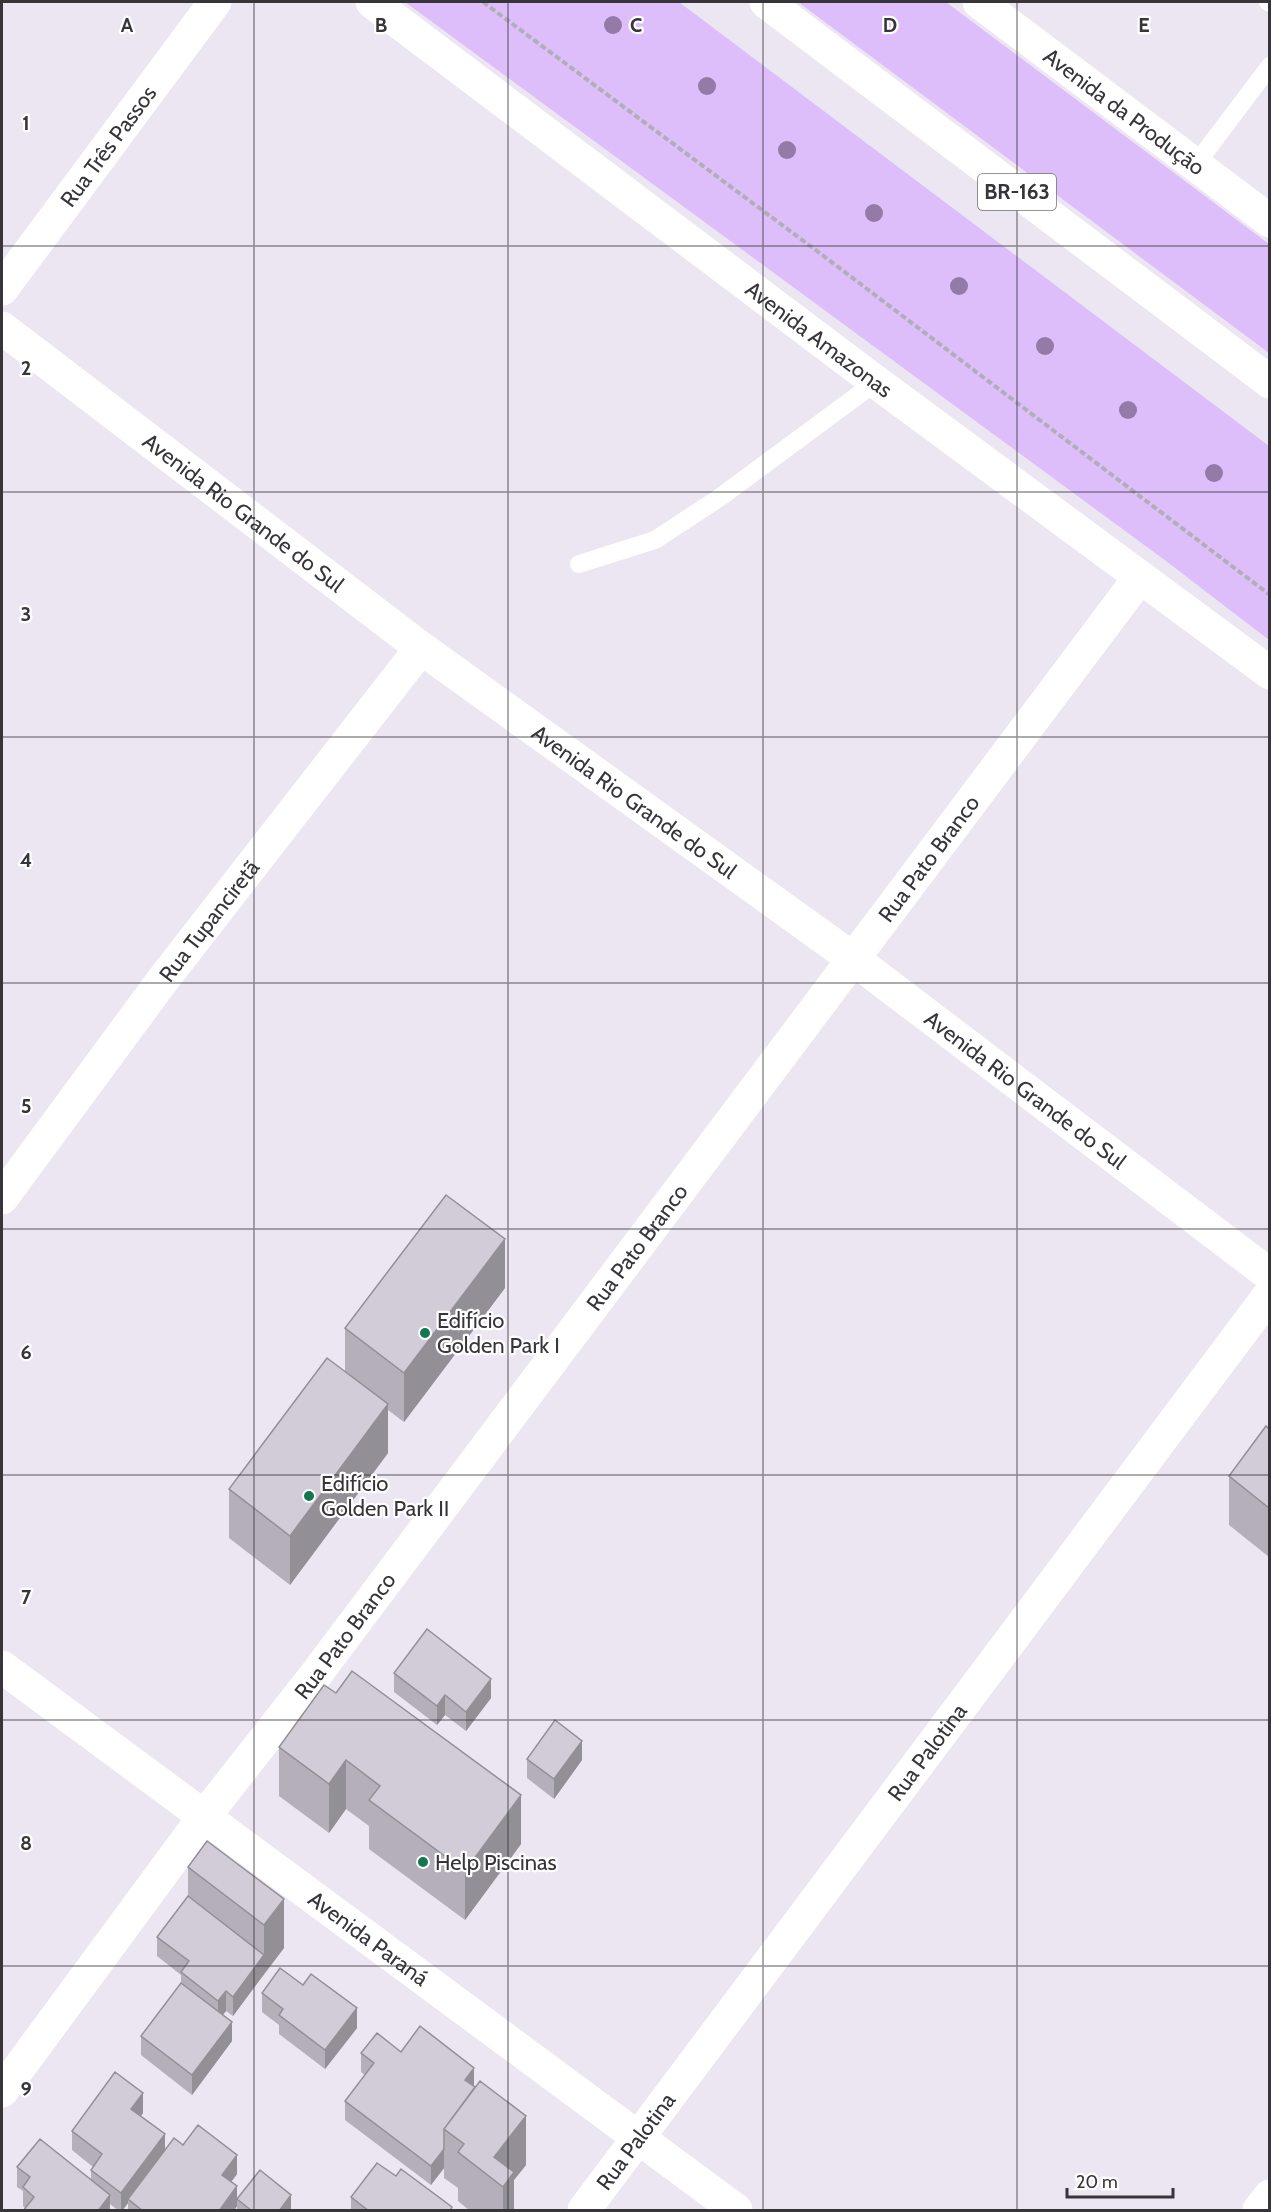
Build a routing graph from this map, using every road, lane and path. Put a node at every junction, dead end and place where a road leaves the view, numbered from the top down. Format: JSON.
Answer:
{"nodes":[{"id":1,"x":215,"y":2,"type":"edge"},
{"id":2,"x":372,"y":2,"type":"edge"},
{"id":3,"x":483,"y":2,"type":"edge"},
{"id":4,"x":766,"y":2,"type":"edge"},
{"id":5,"x":979,"y":2,"type":"edge"},
{"id":6,"x":1269,"y":66,"type":"edge"},
{"id":7,"x":1196,"y":164,"type":"junction"},
{"id":8,"x":1269,"y":221,"type":"edge"},
{"id":9,"x":2,"y":289,"type":"edge"},
{"id":10,"x":2,"y":328,"type":"edge"},
{"id":11,"x":876,"y":382,"type":"junction"},
{"id":12,"x":1269,"y":382,"type":"edge"},
{"id":13,"x":579,"y":564,"type":"dead end"},
{"id":14,"x":1140,"y":576,"type":"junction"},
{"id":15,"x":1269,"y":595,"type":"edge"},
{"id":16,"x":421,"y":648,"type":"junction"},
{"id":17,"x":1269,"y":673,"type":"edge"},
{"id":18,"x":852,"y":958,"type":"junction"},
{"id":19,"x":2,"y":1198,"type":"edge"},
{"id":20,"x":1269,"y":1275,"type":"edge"},
{"id":21,"x":1269,"y":1294,"type":"edge"},
{"id":22,"x":2,"y":1667,"type":"edge"},
{"id":23,"x":203,"y":1818,"type":"junction"},
{"id":24,"x":2,"y":2091,"type":"edge"},
{"id":25,"x":638,"y":2139,"type":"junction"},
{"id":26,"x":1269,"y":2196,"type":"edge"},
{"id":27,"x":584,"y":2211,"type":"edge"},
{"id":28,"x":736,"y":2211,"type":"edge"},
{"id":29,"x":1259,"y":2211,"type":"edge"}],
"edges":[{"from":1,"to":9,"type":"main road","name":"Rua Três Passos"},
{"from":2,"to":11,"type":"main road","name":"Avenida Amazonas"},
{"from":3,"to":15,"type":"path"},
{"from":4,"to":12,"type":"main road","number":"BR-163"},
{"from":5,"to":7,"type":"main road","name":"Avenida da Produção"},
{"from":6,"to":7,"type":"lane"},
{"from":7,"to":8,"type":"main road","name":"Avenida da Produção"},
{"from":10,"to":16,"type":"main road","name":"Avenida Rio Grande do Sul"},
{"from":11,"to":13,"type":"lane"},
{"from":11,"to":14,"type":"main road","name":"Avenida Amazonas"},
{"from":14,"to":17,"type":"main road","name":"Avenida Amazonas"},
{"from":14,"to":18,"type":"main road","name":"Rua Pato Branco"},
{"from":16,"to":18,"type":"main road","name":"Avenida Rio Grande do Sul"},
{"from":16,"to":19,"type":"main road","name":"Rua Tupanciretã"},
{"from":18,"to":20,"type":"main road","name":"Avenida Rio Grande do Sul"},
{"from":18,"to":23,"type":"main road","name":"Rua Pato Branco"},
{"from":21,"to":25,"type":"main road","name":"Rua Palotina"},
{"from":22,"to":23,"type":"main road","name":"Avenida Paraná"},
{"from":23,"to":24,"type":"main road","name":"Rua Pato Branco"},
{"from":23,"to":25,"type":"main road","name":"Avenida Paraná"},
{"from":25,"to":27,"type":"main road","name":"Rua Palotina"},
{"from":25,"to":28,"type":"main road","name":"Avenida Paraná"},
{"from":26,"to":29,"type":"main road"}]}
